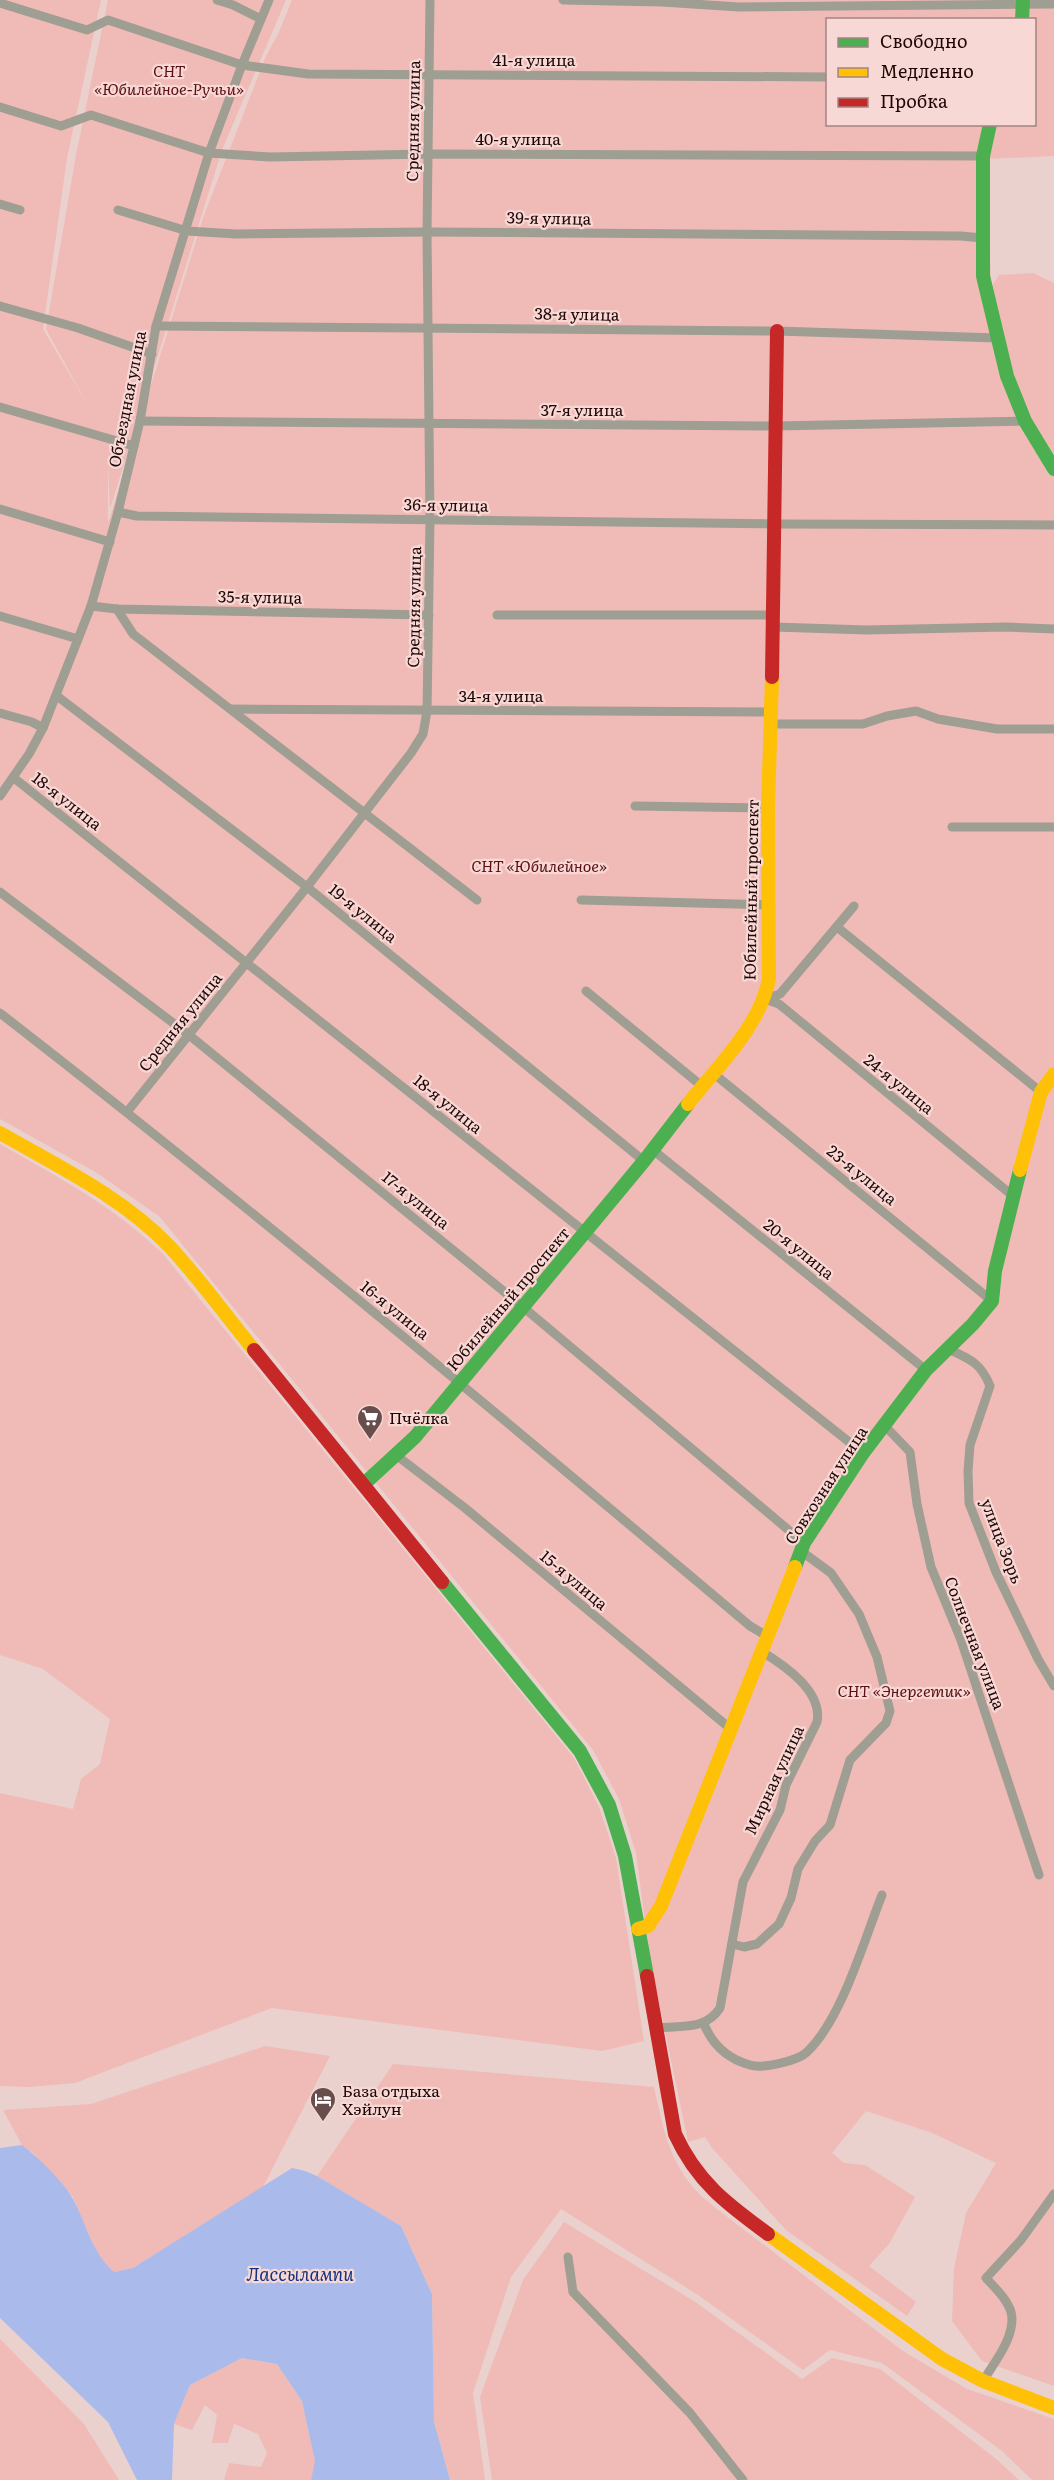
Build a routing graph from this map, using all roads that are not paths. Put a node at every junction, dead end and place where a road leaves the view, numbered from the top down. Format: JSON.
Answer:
{"nodes":[{"id":1,"x":217,"y":0,"type":"edge"},
{"id":2,"x":269,"y":0,"type":"edge"},
{"id":3,"x":430,"y":0,"type":"edge"},
{"id":4,"x":563,"y":0,"type":"edge"},
{"id":5,"x":1023,"y":2,"type":"edge"},
{"id":6,"x":0,"y":3,"type":"edge"},
{"id":7,"x":1054,"y":4,"type":"edge"},
{"id":8,"x":1022,"y":18,"type":"edge"},
{"id":9,"x":261,"y":19,"type":"junction"},
{"id":10,"x":242,"y":64,"type":"junction"},
{"id":11,"x":428,"y":74,"type":"junction"},
{"id":12,"x":826,"y":77,"type":"edge"},
{"id":13,"x":0,"y":107,"type":"edge"},
{"id":14,"x":990,"y":126,"type":"edge"},
{"id":15,"x":209,"y":153,"type":"junction"},
{"id":16,"x":428,"y":154,"type":"junction"},
{"id":17,"x":983,"y":156,"type":"junction"},
{"id":18,"x":0,"y":204,"type":"edge"},
{"id":19,"x":20,"y":210,"type":"dead end"},
{"id":20,"x":118,"y":210,"type":"dead end"},
{"id":21,"x":186,"y":231,"type":"junction"},
{"id":22,"x":427,"y":232,"type":"junction"},
{"id":23,"x":982,"y":238,"type":"junction"},
{"id":24,"x":0,"y":306,"type":"edge"},
{"id":25,"x":156,"y":326,"type":"junction"},
{"id":26,"x":429,"y":328,"type":"junction"},
{"id":27,"x":777,"y":332,"type":"junction"},
{"id":28,"x":996,"y":338,"type":"junction"},
{"id":29,"x":152,"y":354,"type":"junction"},
{"id":30,"x":0,"y":407,"type":"edge"},
{"id":31,"x":140,"y":421,"type":"junction"},
{"id":32,"x":1024,"y":421,"type":"junction"},
{"id":33,"x":429,"y":425,"type":"junction"},
{"id":34,"x":775,"y":426,"type":"junction"},
{"id":35,"x":134,"y":446,"type":"junction"},
{"id":36,"x":1054,"y":469,"type":"edge"},
{"id":37,"x":0,"y":509,"type":"edge"},
{"id":38,"x":118,"y":512,"type":"junction"},
{"id":39,"x":430,"y":520,"type":"junction"},
{"id":40,"x":774,"y":524,"type":"junction"},
{"id":41,"x":1054,"y":525,"type":"edge"},
{"id":42,"x":110,"y":542,"type":"junction"},
{"id":43,"x":91,"y":606,"type":"junction"},
{"id":44,"x":117,"y":609,"type":"junction"},
{"id":45,"x":429,"y":615,"type":"junction"},
{"id":46,"x":497,"y":615,"type":"dead end"},
{"id":47,"x":0,"y":616,"type":"edge"},
{"id":48,"x":774,"y":621,"type":"junction"},
{"id":49,"x":1054,"y":629,"type":"edge"},
{"id":50,"x":78,"y":639,"type":"junction"},
{"id":51,"x":57,"y":696,"type":"junction"},
{"id":52,"x":231,"y":709,"type":"junction"},
{"id":53,"x":427,"y":711,"type":"junction"},
{"id":54,"x":0,"y":713,"type":"edge"},
{"id":55,"x":771,"y":718,"type":"junction"},
{"id":56,"x":43,"y":728,"type":"junction"},
{"id":57,"x":1054,"y":729,"type":"edge"},
{"id":58,"x":14,"y":778,"type":"junction"},
{"id":59,"x":0,"y":796,"type":"edge"},
{"id":60,"x":635,"y":806,"type":"dead end"},
{"id":61,"x":768,"y":808,"type":"junction"},
{"id":62,"x":366,"y":813,"type":"junction"},
{"id":63,"x":952,"y":827,"type":"dead end"},
{"id":64,"x":1054,"y":827,"type":"edge"},
{"id":65,"x":308,"y":887,"type":"junction"},
{"id":66,"x":0,"y":892,"type":"edge"},
{"id":67,"x":477,"y":900,"type":"dead end"},
{"id":68,"x":581,"y":900,"type":"dead end"},
{"id":69,"x":770,"y":905,"type":"junction"},
{"id":70,"x":854,"y":906,"type":"dead end"},
{"id":71,"x":837,"y":927,"type":"junction"},
{"id":72,"x":247,"y":963,"type":"junction"},
{"id":73,"x":586,"y":991,"type":"dead end"},
{"id":74,"x":765,"y":999,"type":"junction"},
{"id":75,"x":0,"y":1013,"type":"edge"},
{"id":76,"x":189,"y":1035,"type":"junction"},
{"id":77,"x":713,"y":1073,"type":"junction"},
{"id":78,"x":1054,"y":1074,"type":"edge"},
{"id":79,"x":703,"y":1087,"type":"junction"},
{"id":80,"x":1041,"y":1092,"type":"junction"},
{"id":81,"x":127,"y":1112,"type":"junction"},
{"id":82,"x":0,"y":1133,"type":"edge"},
{"id":83,"x":649,"y":1156,"type":"junction"},
{"id":84,"x":1013,"y":1196,"type":"junction"},
{"id":85,"x":585,"y":1232,"type":"junction"},
{"id":86,"x":992,"y":1301,"type":"junction"},
{"id":87,"x":523,"y":1307,"type":"junction"},
{"id":88,"x":948,"y":1350,"type":"junction"},
{"id":89,"x":926,"y":1370,"type":"junction"},
{"id":90,"x":461,"y":1382,"type":"junction"},
{"id":91,"x":885,"y":1426,"type":"junction"},
{"id":92,"x":863,"y":1453,"type":"junction"},
{"id":93,"x":396,"y":1455,"type":"junction"},
{"id":94,"x":364,"y":1484,"type":"junction"},
{"id":95,"x":802,"y":1547,"type":"junction"},
{"id":96,"x":767,"y":1636,"type":"junction"},
{"id":97,"x":761,"y":1651,"type":"junction"},
{"id":98,"x":1054,"y":1686,"type":"edge"},
{"id":99,"x":732,"y":1730,"type":"junction"},
{"id":100,"x":1039,"y":1875,"type":"dead end"},
{"id":101,"x":882,"y":1895,"type":"dead end"},
{"id":102,"x":638,"y":1929,"type":"junction"},
{"id":103,"x":732,"y":1944,"type":"junction"},
{"id":104,"x":704,"y":2024,"type":"junction"},
{"id":105,"x":657,"y":2028,"type":"junction"},
{"id":106,"x":1054,"y":2194,"type":"edge"},
{"id":107,"x":568,"y":2257,"type":"dead end"},
{"id":108,"x":983,"y":2381,"type":"junction"},
{"id":109,"x":1054,"y":2408,"type":"edge"},
{"id":110,"x":743,"y":2480,"type":"edge"}],
"edges":[{"from":1,"to":9,"type":"street"},
{"from":2,"to":9,"type":"street","name":"Объездная улица"},
{"from":3,"to":11,"type":"street","name":"Средняя улица"},
{"from":4,"to":5,"type":"street"},
{"from":5,"to":7,"type":"street"},
{"from":5,"to":8,"type":"street"},
{"from":6,"to":10,"type":"street","name":"41-я улица"},
{"from":9,"to":10,"type":"street","name":"Объездная улица"},
{"from":10,"to":11,"type":"street","name":"41-я улица"},
{"from":10,"to":15,"type":"street","name":"Объездная улица"},
{"from":11,"to":12,"type":"street","name":"41-я улица"},
{"from":11,"to":16,"type":"street","name":"Средняя улица"},
{"from":13,"to":15,"type":"street","name":"40-я улица"},
{"from":14,"to":17,"type":"street"},
{"from":15,"to":16,"type":"street","name":"40-я улица"},
{"from":15,"to":21,"type":"street","name":"Объездная улица"},
{"from":16,"to":17,"type":"street","name":"40-я улица"},
{"from":16,"to":22,"type":"street","name":"Средняя улица"},
{"from":17,"to":23,"type":"street"},
{"from":18,"to":19,"type":"street"},
{"from":20,"to":21,"type":"street","name":"39-я улица"},
{"from":21,"to":22,"type":"street","name":"39-я улица"},
{"from":21,"to":25,"type":"street","name":"Объездная улица"},
{"from":22,"to":23,"type":"street","name":"39-я улица"},
{"from":22,"to":26,"type":"street","name":"Средняя улица"},
{"from":23,"to":28,"type":"street"},
{"from":24,"to":29,"type":"street"},
{"from":25,"to":26,"type":"street","name":"38-я улица"},
{"from":25,"to":29,"type":"street","name":"Объездная улица"},
{"from":26,"to":27,"type":"street","name":"38-я улица"},
{"from":26,"to":33,"type":"street","name":"Средняя улица"},
{"from":27,"to":28,"type":"street","name":"38-я улица"},
{"from":27,"to":34,"type":"street","name":"Юбилейный проспект"},
{"from":28,"to":32,"type":"street"},
{"from":29,"to":31,"type":"street","name":"Объездная улица"},
{"from":30,"to":35,"type":"street"},
{"from":31,"to":33,"type":"street","name":"37-я улица"},
{"from":31,"to":35,"type":"street","name":"Объездная улица"},
{"from":32,"to":34,"type":"street","name":"37-я улица"},
{"from":32,"to":36,"type":"street"},
{"from":33,"to":34,"type":"street","name":"37-я улица"},
{"from":33,"to":39,"type":"street","name":"Средняя улица"},
{"from":34,"to":40,"type":"street","name":"Юбилейный проспект"},
{"from":35,"to":38,"type":"street","name":"Объездная улица"},
{"from":37,"to":42,"type":"street"},
{"from":38,"to":39,"type":"street","name":"36-я улица"},
{"from":38,"to":42,"type":"street","name":"Объездная улица"},
{"from":39,"to":40,"type":"street","name":"36-я улица"},
{"from":39,"to":45,"type":"street","name":"Средняя улица"},
{"from":40,"to":41,"type":"street","name":"36-я улица"},
{"from":40,"to":48,"type":"street","name":"Юбилейный проспект"},
{"from":42,"to":43,"type":"street","name":"Объездная улица"},
{"from":43,"to":44,"type":"street","name":"35-я улица"},
{"from":43,"to":50,"type":"street","name":"Объездная улица"},
{"from":44,"to":45,"type":"street","name":"35-я улица"},
{"from":44,"to":52,"type":"street"},
{"from":45,"to":53,"type":"street","name":"Средняя улица"},
{"from":46,"to":48,"type":"street"},
{"from":47,"to":50,"type":"street"},
{"from":48,"to":49,"type":"street"},
{"from":48,"to":55,"type":"street","name":"Юбилейный проспект"},
{"from":50,"to":51,"type":"street","name":"Объездная улица"},
{"from":51,"to":56,"type":"street","name":"Объездная улица"},
{"from":51,"to":65,"type":"street","name":"19-я улица"},
{"from":52,"to":53,"type":"street","name":"34-я улица"},
{"from":52,"to":62,"type":"street"},
{"from":53,"to":55,"type":"street","name":"34-я улица"},
{"from":53,"to":62,"type":"street","name":"Средняя улица"},
{"from":54,"to":56,"type":"street"},
{"from":55,"to":57,"type":"street","name":"34-я улица"},
{"from":55,"to":61,"type":"street","name":"Юбилейный проспект"},
{"from":56,"to":58,"type":"street","name":"Объездная улица"},
{"from":58,"to":59,"type":"street","name":"Объездная улица"},
{"from":58,"to":72,"type":"street","name":"18-я улица"},
{"from":60,"to":61,"type":"street"},
{"from":61,"to":69,"type":"street","name":"Юбилейный проспект"},
{"from":62,"to":65,"type":"street","name":"Средняя улица"},
{"from":62,"to":67,"type":"street"},
{"from":63,"to":64,"type":"street"},
{"from":65,"to":72,"type":"street","name":"Средняя улица"},
{"from":65,"to":83,"type":"street","name":"19-я улица"},
{"from":66,"to":76,"type":"street","name":"17-я улица"},
{"from":68,"to":69,"type":"street"},
{"from":69,"to":74,"type":"street","name":"Юбилейный проспект"},
{"from":70,"to":71,"type":"street"},
{"from":71,"to":74,"type":"street"},
{"from":71,"to":80,"type":"street"},
{"from":72,"to":76,"type":"street","name":"Средняя улица"},
{"from":72,"to":85,"type":"street","name":"18-я улица"},
{"from":73,"to":79,"type":"street"},
{"from":74,"to":77,"type":"street","name":"Юбилейный проспект"},
{"from":74,"to":84,"type":"street","name":"24-я улица"},
{"from":75,"to":81,"type":"street","name":"16-я улица"},
{"from":76,"to":81,"type":"street","name":"Средняя улица"},
{"from":76,"to":87,"type":"street","name":"17-я улица"},
{"from":77,"to":79,"type":"street","name":"Юбилейный проспект"},
{"from":77,"to":86,"type":"street","name":"23-я улица"},
{"from":78,"to":80,"type":"street"},
{"from":79,"to":83,"type":"street","name":"Юбилейный проспект"},
{"from":80,"to":84,"type":"street"},
{"from":81,"to":90,"type":"street","name":"16-я улица"},
{"from":82,"to":94,"type":"street"},
{"from":83,"to":85,"type":"street","name":"Юбилейный проспект"},
{"from":83,"to":89,"type":"street","name":"20-я улица"},
{"from":84,"to":86,"type":"street"},
{"from":85,"to":87,"type":"street","name":"Юбилейный проспект"},
{"from":85,"to":92,"type":"street","name":"18-я улица"},
{"from":86,"to":88,"type":"street","name":"Совхозная улица"},
{"from":87,"to":90,"type":"street","name":"Юбилейный проспект"},
{"from":87,"to":95,"type":"street","name":"17-я улица"},
{"from":88,"to":89,"type":"street","name":"Совхозная улица"},
{"from":88,"to":98,"type":"street","name":"улица Зорь"},
{"from":89,"to":91,"type":"street","name":"Совхозная улица"},
{"from":90,"to":93,"type":"street","name":"Юбилейный проспект"},
{"from":90,"to":96,"type":"street","name":"16-я улица"},
{"from":91,"to":92,"type":"street","name":"Совхозная улица"},
{"from":91,"to":100,"type":"street","name":"Солнечная улица"},
{"from":92,"to":95,"type":"street","name":"Совхозная улица"},
{"from":93,"to":94,"type":"street","name":"Юбилейный проспект"},
{"from":93,"to":99,"type":"street","name":"15-я улица"},
{"from":94,"to":102,"type":"street"},
{"from":95,"to":96,"type":"street","name":"Совхозная улица"},
{"from":95,"to":103,"type":"street","name":"17-я улица"},
{"from":96,"to":97,"type":"street","name":"Совхозная улица"},
{"from":97,"to":99,"type":"street","name":"Совхозная улица"},
{"from":97,"to":103,"type":"street","name":"Мирная улица"},
{"from":99,"to":102,"type":"street","name":"Совхозная улица"},
{"from":101,"to":104,"type":"street"},
{"from":102,"to":105,"type":"street"},
{"from":103,"to":104,"type":"street"},
{"from":104,"to":105,"type":"street"},
{"from":105,"to":108,"type":"street"},
{"from":106,"to":108,"type":"street"},
{"from":107,"to":110,"type":"street"},
{"from":108,"to":109,"type":"street"}]}
